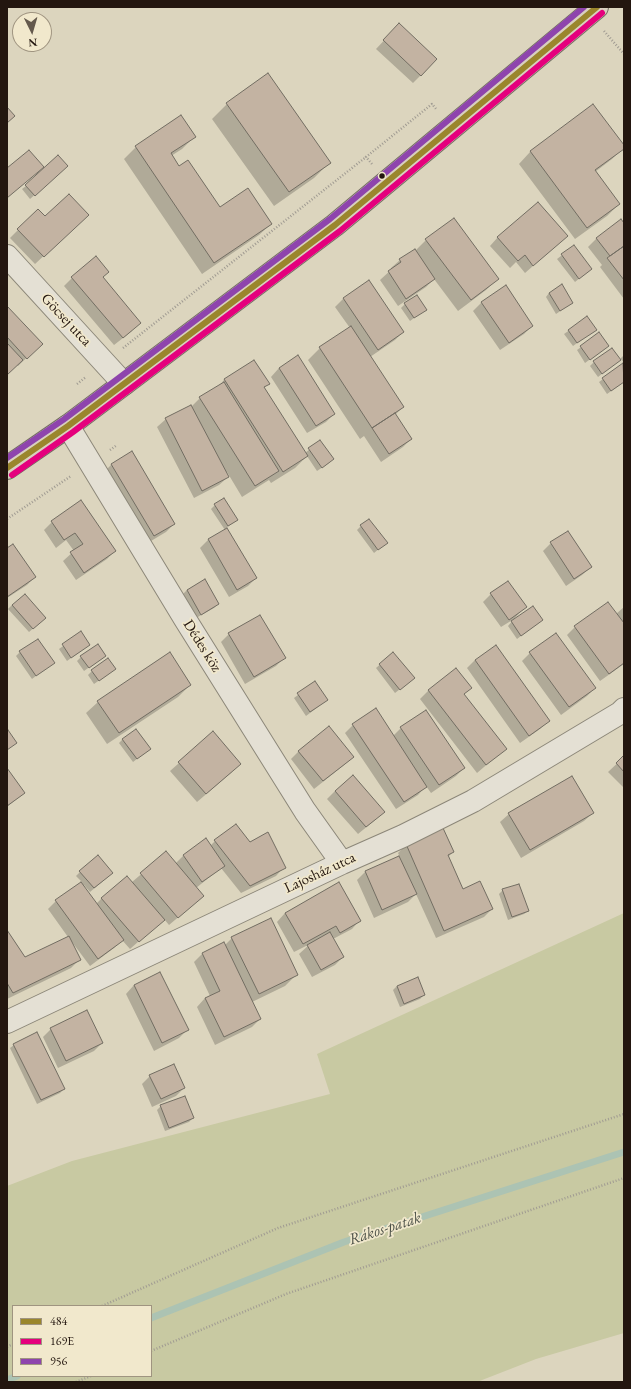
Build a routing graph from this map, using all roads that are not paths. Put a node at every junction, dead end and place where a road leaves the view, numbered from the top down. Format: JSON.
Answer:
{"nodes":[{"id":1,"x":597,"y":7,"type":"edge"},
{"id":2,"x":7,"y":256,"type":"edge"},
{"id":3,"x":124,"y":384,"type":"junction"},
{"id":4,"x":68,"y":426,"type":"junction"},
{"id":5,"x":7,"y":468,"type":"edge"},
{"id":6,"x":624,"y":709,"type":"edge"},
{"id":7,"x":342,"y":863,"type":"junction"},
{"id":8,"x":7,"y":1022,"type":"edge"}],
"edges":[{"from":1,"to":3,"type":"main road"},
{"from":2,"to":3,"type":"street","name":"Göcsej utca"},
{"from":3,"to":4,"type":"main road"},
{"from":4,"to":5,"type":"main road"},
{"from":4,"to":7,"type":"street","name":"Dédes köz"},
{"from":6,"to":7,"type":"street","name":"Lajosház utca"},
{"from":7,"to":8,"type":"street","name":"Lajosház utca"}]}
